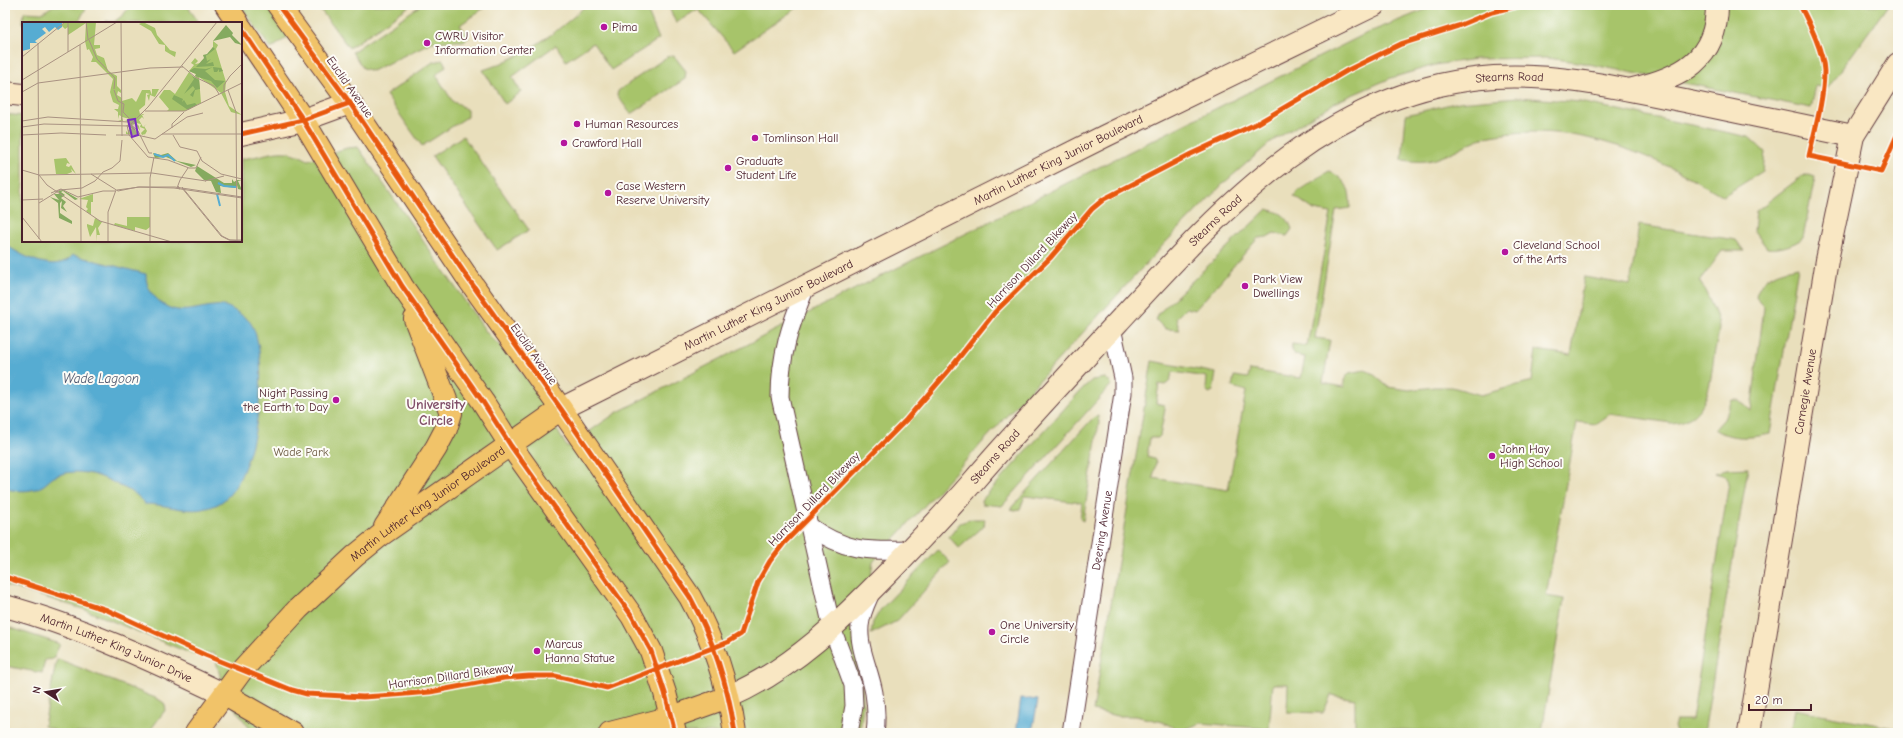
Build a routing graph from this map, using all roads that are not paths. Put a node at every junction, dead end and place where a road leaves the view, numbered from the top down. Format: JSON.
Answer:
{"nodes":[{"id":1,"x":226,"y":5,"type":"edge"},
{"id":2,"x":278,"y":5,"type":"edge"},
{"id":3,"x":1374,"y":5,"type":"edge"},
{"id":4,"x":1717,"y":5,"type":"edge"},
{"id":5,"x":237,"y":22,"type":"edge"},
{"id":6,"x":242,"y":29,"type":"edge"},
{"id":7,"x":1896,"y":68,"type":"edge"},
{"id":8,"x":1628,"y":90,"type":"junction"},
{"id":9,"x":5,"y":93,"type":"edge"},
{"id":10,"x":22,"y":95,"type":"edge"},
{"id":11,"x":350,"y":103,"type":"junction"},
{"id":12,"x":303,"y":120,"type":"junction"},
{"id":13,"x":242,"y":134,"type":"edge"},
{"id":14,"x":1853,"y":136,"type":"junction"},
{"id":15,"x":402,"y":286,"type":"junction"},
{"id":16,"x":806,"y":287,"type":"junction"},
{"id":17,"x":1112,"y":328,"type":"junction"},
{"id":18,"x":561,"y":409,"type":"junction"},
{"id":19,"x":510,"y":446,"type":"junction"},
{"id":20,"x":809,"y":526,"type":"junction"},
{"id":21,"x":381,"y":535,"type":"junction"},
{"id":22,"x":910,"y":550,"type":"junction"},
{"id":23,"x":872,"y":589,"type":"junction"},
{"id":24,"x":5,"y":606,"type":"edge"},
{"id":25,"x":832,"y":628,"type":"junction"},
{"id":26,"x":225,"y":695,"type":"junction"},
{"id":27,"x":728,"y":697,"type":"junction"},
{"id":28,"x":674,"y":725,"type":"edge"},
{"id":29,"x":196,"y":733,"type":"edge"},
{"id":30,"x":292,"y":733,"type":"edge"},
{"id":31,"x":610,"y":733,"type":"edge"},
{"id":32,"x":735,"y":733,"type":"edge"},
{"id":33,"x":849,"y":733,"type":"edge"},
{"id":34,"x":875,"y":733,"type":"edge"},
{"id":35,"x":1071,"y":733,"type":"edge"},
{"id":36,"x":1749,"y":733,"type":"edge"}],
"edges":[{"from":1,"to":5,"type":"main road"},
{"from":2,"to":11,"type":"main road","name":"Euclid Avenue"},
{"from":3,"to":16,"type":"main road","name":"Martin Luther King Junior Boulevard"},
{"from":4,"to":8,"type":"main road"},
{"from":6,"to":12,"type":"main road"},
{"from":7,"to":14,"type":"main road","name":"Carnegie Avenue"},
{"from":8,"to":14,"type":"main road","name":"Stearns Road"},
{"from":8,"to":17,"type":"main road","name":"Stearns Road"},
{"from":9,"to":10,"type":"main road"},
{"from":11,"to":12,"type":"main road"},
{"from":11,"to":18,"type":"main road","name":"Euclid Avenue"},
{"from":12,"to":13,"type":"main road"},
{"from":12,"to":15,"type":"main road"},
{"from":14,"to":36,"type":"main road","name":"Carnegie Avenue"},
{"from":15,"to":19,"type":"main road"},
{"from":15,"to":21,"type":"main road"},
{"from":16,"to":18,"type":"main road","name":"Martin Luther King Junior Boulevard"},
{"from":16,"to":20,"type":"street"},
{"from":17,"to":22,"type":"main road","name":"Stearns Road"},
{"from":17,"to":35,"type":"street","name":"Deering Avenue"},
{"from":18,"to":19,"type":"main road","name":"Martin Luther King Junior Boulevard"},
{"from":18,"to":27,"type":"main road","name":"Euclid Avenue"},
{"from":19,"to":21,"type":"main road","name":"Martin Luther King Junior Boulevard"},
{"from":19,"to":28,"type":"main road"},
{"from":20,"to":22,"type":"street"},
{"from":20,"to":25,"type":"street"},
{"from":21,"to":26,"type":"main road","name":"Martin Luther King Junior Boulevard"},
{"from":22,"to":23,"type":"main road","name":"Stearns Road"},
{"from":23,"to":25,"type":"main road","name":"Stearns Road"},
{"from":23,"to":34,"type":"street"},
{"from":24,"to":26,"type":"main road","name":"Martin Luther King Junior Drive"},
{"from":25,"to":27,"type":"main road","name":"Stearns Road"},
{"from":25,"to":33,"type":"street"},
{"from":26,"to":29,"type":"main road","name":"Martin Luther King Junior Boulevard"},
{"from":26,"to":30,"type":"main road"},
{"from":27,"to":28,"type":"main road"},
{"from":27,"to":32,"type":"main road","name":"Euclid Avenue"},
{"from":28,"to":31,"type":"main road"}]}
